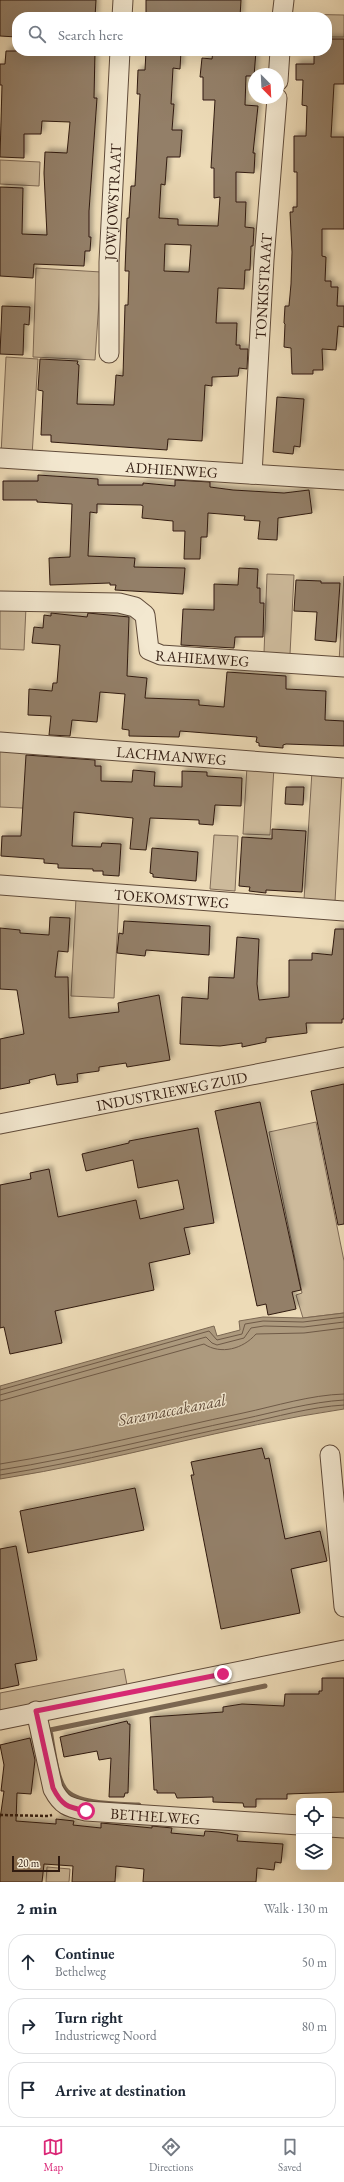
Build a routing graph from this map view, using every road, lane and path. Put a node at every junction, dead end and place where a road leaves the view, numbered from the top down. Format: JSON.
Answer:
{"nodes":[{"id":1,"x":123,"y":0,"type":"edge"},
{"id":2,"x":284,"y":0,"type":"edge"},
{"id":3,"x":122,"y":12,"type":"edge"},
{"id":4,"x":283,"y":12,"type":"edge"},
{"id":5,"x":120,"y":56,"type":"edge"},
{"id":6,"x":280,"y":56,"type":"edge"},
{"id":7,"x":279,"y":68,"type":"edge"},
{"id":8,"x":277,"y":104,"type":"edge"},
{"id":9,"x":109,"y":353,"type":"dead end"},
{"id":10,"x":0,"y":458,"type":"edge"},
{"id":11,"x":252,"y":474,"type":"junction"},
{"id":12,"x":344,"y":480,"type":"edge"},
{"id":13,"x":0,"y":601,"type":"edge"},
{"id":14,"x":344,"y":667,"type":"edge"},
{"id":15,"x":0,"y":742,"type":"edge"},
{"id":16,"x":344,"y":768,"type":"edge"},
{"id":17,"x":0,"y":885,"type":"edge"},
{"id":18,"x":344,"y":911,"type":"edge"},
{"id":19,"x":344,"y":1057,"type":"edge"},
{"id":20,"x":0,"y":1124,"type":"edge"},
{"id":21,"x":330,"y":1455,"type":"dead end"},
{"id":22,"x":344,"y":1608,"type":"edge"},
{"id":23,"x":344,"y":1650,"type":"edge"},
{"id":24,"x":36,"y":1711,"type":"junction"},
{"id":25,"x":0,"y":1720,"type":"edge"},
{"id":26,"x":67,"y":1806,"type":"junction"},
{"id":27,"x":0,"y":1815,"type":"edge"},
{"id":28,"x":296,"y":1825,"type":"edge"},
{"id":29,"x":332,"y":1826,"type":"edge"},
{"id":30,"x":344,"y":1828,"type":"edge"}],
"edges":[{"from":1,"to":3,"type":"street"},
{"from":2,"to":4,"type":"street"},
{"from":5,"to":9,"type":"street","name":"JOWJOWSTRAAT"},
{"from":6,"to":7,"type":"street"},
{"from":8,"to":11,"type":"street","name":"TONKISTRAAT"},
{"from":10,"to":11,"type":"street","name":"ADHIENWEG"},
{"from":11,"to":12,"type":"street","name":"ADHIENWEG"},
{"from":13,"to":14,"type":"street","name":"RAHIEMWEG"},
{"from":15,"to":16,"type":"street","name":"LACHMANWEG"},
{"from":17,"to":18,"type":"street","name":"TOEKOMSTWEG"},
{"from":19,"to":20,"type":"street","name":"INDUSTRIEWEG ZUID"},
{"from":21,"to":22,"type":"street"},
{"from":23,"to":24,"type":"street"},
{"from":24,"to":25,"type":"street"},
{"from":24,"to":26,"type":"street"},
{"from":26,"to":27,"type":"path"},
{"from":26,"to":28,"type":"street","name":"BETHELWEG"},
{"from":29,"to":30,"type":"street"}]}
